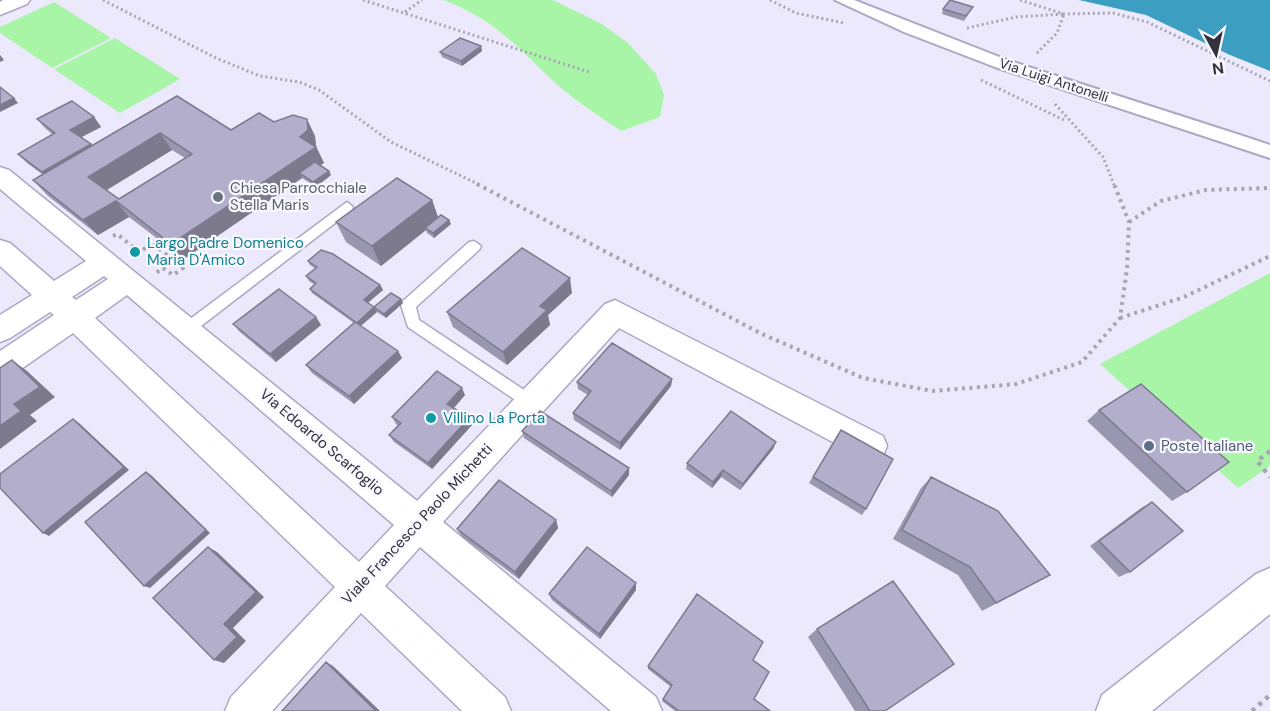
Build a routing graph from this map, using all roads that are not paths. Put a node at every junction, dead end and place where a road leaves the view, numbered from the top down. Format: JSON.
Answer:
{"nodes":[{"id":1,"x":20,"y":0,"type":"edge"},
{"id":2,"x":842,"y":0,"type":"edge"},
{"id":3,"x":0,"y":9,"type":"edge"},
{"id":4,"x":1270,"y":152,"type":"edge"},
{"id":5,"x":0,"y":176,"type":"edge"},
{"id":6,"x":347,"y":207,"type":"dead end"},
{"id":7,"x":474,"y":246,"type":"dead end"},
{"id":8,"x":0,"y":250,"type":"edge"},
{"id":9,"x":117,"y":271,"type":"junction"},
{"id":10,"x":64,"y":307,"type":"junction"},
{"id":11,"x":187,"y":329,"type":"junction"},
{"id":12,"x":0,"y":330,"type":"edge"},
{"id":13,"x":0,"y":367,"type":"edge"},
{"id":14,"x":530,"y":403,"type":"junction"},
{"id":15,"x":871,"y":446,"type":"edge"},
{"id":16,"x":418,"y":523,"type":"junction"},
{"id":17,"x":360,"y":587,"type":"junction"},
{"id":18,"x":1270,"y":588,"type":"edge"},
{"id":19,"x":245,"y":711,"type":"edge"},
{"id":20,"x":490,"y":711,"type":"edge"},
{"id":21,"x":642,"y":711,"type":"edge"},
{"id":22,"x":1118,"y":711,"type":"edge"}],
"edges":[{"from":1,"to":3,"type":"street"},
{"from":2,"to":4,"type":"street","name":"Via Luigi Antonelli"},
{"from":5,"to":9,"type":"street","name":"Via Edoardo Scarfoglio"},
{"from":6,"to":11,"type":"lane"},
{"from":7,"to":14,"type":"lane"},
{"from":8,"to":10,"type":"street"},
{"from":9,"to":10,"type":"street"},
{"from":9,"to":11,"type":"street","name":"Via Edoardo Scarfoglio"},
{"from":10,"to":12,"type":"street"},
{"from":10,"to":13,"type":"street"},
{"from":10,"to":17,"type":"street"},
{"from":11,"to":16,"type":"street","name":"Via Edoardo Scarfoglio"},
{"from":14,"to":15,"type":"street","name":"Viale Francesco Paolo Michetti"},
{"from":14,"to":16,"type":"street","name":"Viale Francesco Paolo Michetti"},
{"from":16,"to":17,"type":"street","name":"Viale Francesco Paolo Michetti"},
{"from":16,"to":21,"type":"street","name":"Via Edoardo Scarfoglio"},
{"from":17,"to":19,"type":"street","name":"Viale Francesco Paolo Michetti"},
{"from":17,"to":20,"type":"street"},
{"from":18,"to":22,"type":"street"}]}
